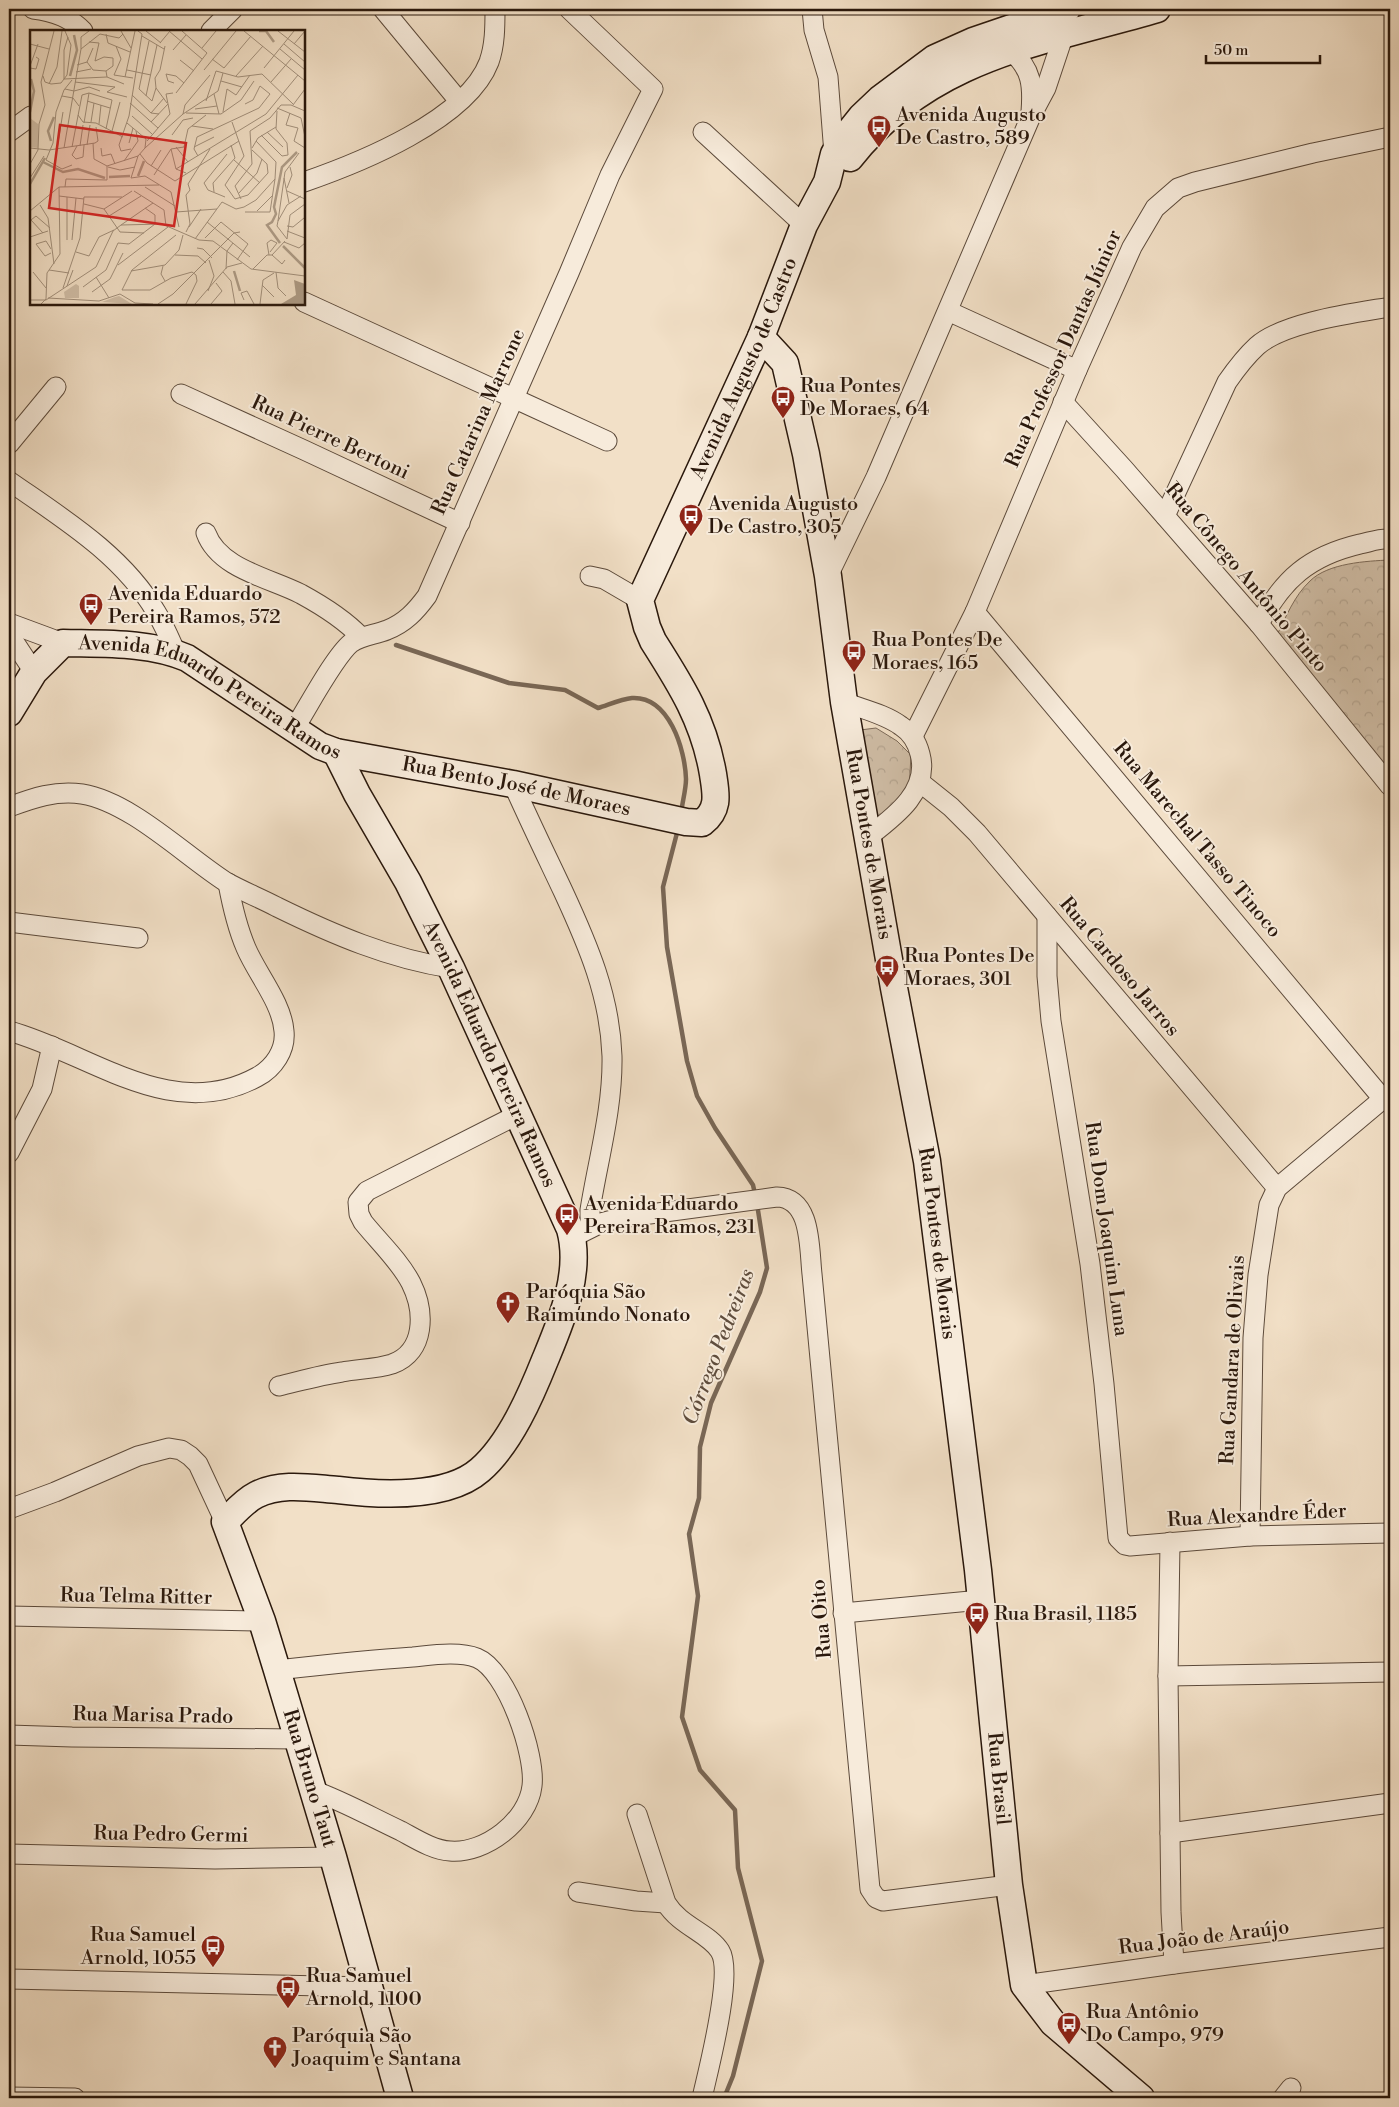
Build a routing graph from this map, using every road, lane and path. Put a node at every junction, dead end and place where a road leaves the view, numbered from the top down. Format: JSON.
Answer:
{"nodes":[{"id":1,"x":33,"y":9,"type":"edge"},
{"id":2,"x":233,"y":9,"type":"edge"},
{"id":3,"x":383,"y":9,"type":"edge"},
{"id":4,"x":495,"y":9,"type":"edge"},
{"id":5,"x":569,"y":9,"type":"edge"},
{"id":6,"x":812,"y":9,"type":"edge"},
{"id":7,"x":1157,"y":9,"type":"edge"},
{"id":8,"x":1065,"y":21,"type":"edge"},
{"id":9,"x":81,"y":30,"type":"edge"},
{"id":10,"x":212,"y":30,"type":"edge"},
{"id":11,"x":1010,"y":51,"type":"junction"},
{"id":12,"x":459,"y":101,"type":"junction"},
{"id":13,"x":1031,"y":116,"type":"junction"},
{"id":14,"x":30,"y":117,"type":"edge"},
{"id":15,"x":9,"y":132,"type":"edge"},
{"id":16,"x":703,"y":132,"type":"dead end"},
{"id":17,"x":1390,"y":137,"type":"edge"},
{"id":18,"x":834,"y":154,"type":"junction"},
{"id":19,"x":305,"y":182,"type":"edge"},
{"id":20,"x":827,"y":182,"type":"junction"},
{"id":21,"x":804,"y":225,"type":"junction"},
{"id":22,"x":305,"y":302,"type":"edge"},
{"id":23,"x":1390,"y":307,"type":"edge"},
{"id":24,"x":948,"y":311,"type":"junction"},
{"id":25,"x":760,"y":336,"type":"junction"},
{"id":26,"x":1077,"y":370,"type":"junction"},
{"id":27,"x":56,"y":387,"type":"dead end"},
{"id":28,"x":181,"y":394,"type":"dead end"},
{"id":29,"x":514,"y":398,"type":"junction"},
{"id":30,"x":1063,"y":402,"type":"junction"},
{"id":31,"x":607,"y":441,"type":"dead end"},
{"id":32,"x":9,"y":444,"type":"edge"},
{"id":33,"x":9,"y":482,"type":"edge"},
{"id":34,"x":1165,"y":516,"type":"junction"},
{"id":35,"x":460,"y":523,"type":"junction"},
{"id":36,"x":206,"y":532,"type":"dead end"},
{"id":37,"x":1390,"y":539,"type":"edge"},
{"id":38,"x":590,"y":576,"type":"dead end"},
{"id":39,"x":828,"y":576,"type":"junction"},
{"id":40,"x":640,"y":600,"type":"junction"},
{"id":41,"x":975,"y":612,"type":"junction"},
{"id":42,"x":9,"y":623,"type":"edge"},
{"id":43,"x":1259,"y":624,"type":"junction"},
{"id":44,"x":9,"y":634,"type":"edge"},
{"id":45,"x":361,"y":637,"type":"junction"},
{"id":46,"x":64,"y":643,"type":"junction"},
{"id":47,"x":176,"y":653,"type":"junction"},
{"id":48,"x":34,"y":672,"type":"junction"},
{"id":49,"x":844,"y":702,"type":"junction"},
{"id":50,"x":9,"y":713,"type":"edge"},
{"id":51,"x":294,"y":729,"type":"junction"},
{"id":52,"x":913,"y":736,"type":"junction"},
{"id":53,"x":336,"y":752,"type":"junction"},
{"id":54,"x":920,"y":783,"type":"junction"},
{"id":55,"x":513,"y":784,"type":"junction"},
{"id":56,"x":1390,"y":786,"type":"edge"},
{"id":57,"x":9,"y":807,"type":"edge"},
{"id":58,"x":868,"y":837,"type":"junction"},
{"id":59,"x":228,"y":883,"type":"junction"},
{"id":60,"x":1047,"y":916,"type":"junction"},
{"id":61,"x":9,"y":922,"type":"edge"},
{"id":62,"x":138,"y":938,"type":"dead end"},
{"id":63,"x":451,"y":968,"type":"junction"},
{"id":64,"x":9,"y":1031,"type":"edge"},
{"id":65,"x":52,"y":1046,"type":"junction"},
{"id":66,"x":1387,"y":1096,"type":"edge"},
{"id":67,"x":517,"y":1115,"type":"junction"},
{"id":68,"x":9,"y":1153,"type":"edge"},
{"id":69,"x":1277,"y":1188,"type":"junction"},
{"id":70,"x":581,"y":1232,"type":"junction"},
{"id":71,"x":279,"y":1386,"type":"dead end"},
{"id":72,"x":9,"y":1509,"type":"edge"},
{"id":73,"x":225,"y":1522,"type":"junction"},
{"id":74,"x":1390,"y":1533,"type":"edge"},
{"id":75,"x":1250,"y":1536,"type":"junction"},
{"id":76,"x":1170,"y":1542,"type":"junction"},
{"id":77,"x":1125,"y":1545,"type":"joint"},
{"id":78,"x":978,"y":1570,"type":"joint"},
{"id":79,"x":981,"y":1600,"type":"junction"},
{"id":80,"x":843,"y":1613,"type":"junction"},
{"id":81,"x":9,"y":1616,"type":"edge"},
{"id":82,"x":262,"y":1621,"type":"junction"},
{"id":83,"x":277,"y":1670,"type":"junction"},
{"id":84,"x":1390,"y":1672,"type":"edge"},
{"id":85,"x":1168,"y":1676,"type":"junction"},
{"id":86,"x":9,"y":1735,"type":"edge"},
{"id":87,"x":297,"y":1739,"type":"junction"},
{"id":88,"x":312,"y":1790,"type":"junction"},
{"id":89,"x":1390,"y":1803,"type":"edge"},
{"id":90,"x":637,"y":1814,"type":"dead end"},
{"id":91,"x":1170,"y":1833,"type":"junction"},
{"id":92,"x":9,"y":1854,"type":"edge"},
{"id":93,"x":333,"y":1857,"type":"junction"},
{"id":94,"x":1009,"y":1885,"type":"junction"},
{"id":95,"x":578,"y":1892,"type":"dead end"},
{"id":96,"x":666,"y":1903,"type":"junction"},
{"id":97,"x":1390,"y":1937,"type":"edge"},
{"id":98,"x":1174,"y":1964,"type":"junction"},
{"id":99,"x":9,"y":1979,"type":"edge"},
{"id":100,"x":1024,"y":1985,"type":"junction"},
{"id":101,"x":369,"y":1987,"type":"junction"},
{"id":102,"x":9,"y":2097,"type":"edge"},
{"id":103,"x":75,"y":2098,"type":"edge"},
{"id":104,"x":400,"y":2098,"type":"edge"},
{"id":105,"x":702,"y":2098,"type":"edge"},
{"id":106,"x":1141,"y":2098,"type":"edge"}],
"edges":[{"from":1,"to":9,"type":"street"},
{"from":2,"to":10,"type":"street"},
{"from":3,"to":12,"type":"street"},
{"from":4,"to":12,"type":"street"},
{"from":5,"to":29,"type":"street","name":"Rua Catarina Marrone"},
{"from":6,"to":18,"type":"street"},
{"from":7,"to":8,"type":"street","name":"Avenida Augusto de Castro"},
{"from":8,"to":11,"type":"street","name":"Avenida Augusto de Castro"},
{"from":8,"to":13,"type":"street"},
{"from":8,"to":18,"type":"street","name":"Avenida Augusto de Castro"},
{"from":11,"to":13,"type":"street"},
{"from":11,"to":20,"type":"street","name":"Avenida Augusto de Castro"},
{"from":12,"to":19,"type":"street"},
{"from":13,"to":24,"type":"street"},
{"from":14,"to":15,"type":"street"},
{"from":16,"to":21,"type":"street"},
{"from":17,"to":26,"type":"street","name":"Rua Professor Dantas Júnior"},
{"from":18,"to":20,"type":"street","name":"Avenida Augusto de Castro"},
{"from":20,"to":21,"type":"street","name":"Avenida Augusto de Castro"},
{"from":21,"to":25,"type":"street","name":"Avenida Augusto de Castro"},
{"from":22,"to":29,"type":"street"},
{"from":23,"to":34,"type":"street"},
{"from":24,"to":26,"type":"street"},
{"from":24,"to":39,"type":"street"},
{"from":25,"to":39,"type":"street","name":"Rua Pontes de Morais"},
{"from":25,"to":40,"type":"street","name":"Avenida Augusto de Castro"},
{"from":26,"to":30,"type":"street","name":"Rua Professor Dantas Júnior"},
{"from":27,"to":32,"type":"street"},
{"from":28,"to":35,"type":"street","name":"Rua Pierre Bertoni"},
{"from":29,"to":31,"type":"street"},
{"from":29,"to":35,"type":"street","name":"Rua Catarina Marrone"},
{"from":30,"to":34,"type":"street","name":"Rua Cônego Antônio Pinto"},
{"from":30,"to":41,"type":"street","name":"Rua Professor Dantas Júnior"},
{"from":33,"to":47,"type":"street"},
{"from":34,"to":43,"type":"street","name":"Rua Cônego Antônio Pinto"},
{"from":35,"to":45,"type":"street","name":"Rua Catarina Marrone"},
{"from":36,"to":45,"type":"street"},
{"from":37,"to":43,"type":"street"},
{"from":38,"to":40,"type":"street"},
{"from":39,"to":49,"type":"street","name":"Rua Pontes de Morais"},
{"from":40,"to":55,"type":"street","name":"Rua Bento José de Moraes"},
{"from":41,"to":52,"type":"street","name":"Rua Professor Dantas Júnior"},
{"from":41,"to":66,"type":"street","name":"Rua Marechal Tasso Tinoco"},
{"from":42,"to":46,"type":"street","name":"Avenida Eduardo Pereira Ramos"},
{"from":43,"to":56,"type":"street","name":"Rua Cônego Antônio Pinto"},
{"from":44,"to":48,"type":"street"},
{"from":45,"to":51,"type":"street","name":"Rua Catarina Marrone"},
{"from":46,"to":47,"type":"street","name":"Avenida Eduardo Pereira Ramos"},
{"from":46,"to":48,"type":"street","name":"Avenida Eduardo Pereira Ramos"},
{"from":47,"to":51,"type":"street","name":"Avenida Eduardo Pereira Ramos"},
{"from":48,"to":50,"type":"street","name":"Avenida Eduardo Pereira Ramos"},
{"from":49,"to":52,"type":"street"},
{"from":49,"to":58,"type":"street","name":"Rua Pontes de Morais"},
{"from":51,"to":53,"type":"street","name":"Avenida Eduardo Pereira Ramos"},
{"from":52,"to":54,"type":"street"},
{"from":53,"to":55,"type":"street","name":"Rua Bento José de Moraes"},
{"from":53,"to":63,"type":"street","name":"Avenida Eduardo Pereira Ramos"},
{"from":54,"to":58,"type":"street"},
{"from":54,"to":60,"type":"street","name":"Rua Cardoso Jarros"},
{"from":55,"to":70,"type":"street"},
{"from":57,"to":59,"type":"street"},
{"from":58,"to":78,"type":"street","name":"Rua Pontes de Morais"},
{"from":59,"to":63,"type":"street"},
{"from":59,"to":65,"type":"street"},
{"from":60,"to":69,"type":"street","name":"Rua Cardoso Jarros"},
{"from":60,"to":77,"type":"street","name":"Rua Dom Joaquim Luna"},
{"from":61,"to":62,"type":"street"},
{"from":63,"to":67,"type":"street","name":"Avenida Eduardo Pereira Ramos"},
{"from":64,"to":65,"type":"street"},
{"from":65,"to":68,"type":"street"},
{"from":66,"to":69,"type":"street"},
{"from":67,"to":70,"type":"street","name":"Avenida Eduardo Pereira Ramos"},
{"from":67,"to":71,"type":"street"},
{"from":69,"to":75,"type":"street","name":"Rua Gandara de Olivais"},
{"from":70,"to":73,"type":"street","name":"Avenida Eduardo Pereira Ramos"},
{"from":70,"to":80,"type":"street","name":"Rua Oito"},
{"from":72,"to":73,"type":"street","name":"Rua Bruno Taut"},
{"from":73,"to":82,"type":"street","name":"Rua Bruno Taut"},
{"from":74,"to":75,"type":"street","name":"Rua Alexandre Éder"},
{"from":75,"to":76,"type":"street","name":"Rua Alexandre Éder"},
{"from":76,"to":77,"type":"street","name":"Rua Alexandre Éder"},
{"from":76,"to":85,"type":"street"},
{"from":78,"to":79,"type":"street","name":"Rua Brasil"},
{"from":79,"to":80,"type":"street"},
{"from":79,"to":94,"type":"street","name":"Rua Brasil"},
{"from":80,"to":94,"type":"street","name":"Rua Oito"},
{"from":81,"to":82,"type":"street","name":"Rua Telma Ritter"},
{"from":82,"to":83,"type":"street","name":"Rua Bruno Taut"},
{"from":83,"to":87,"type":"street","name":"Rua Bruno Taut"},
{"from":83,"to":88,"type":"street"},
{"from":84,"to":85,"type":"street"},
{"from":85,"to":91,"type":"street"},
{"from":86,"to":87,"type":"street","name":"Rua Marisa Prado"},
{"from":87,"to":88,"type":"street","name":"Rua Bruno Taut"},
{"from":88,"to":93,"type":"street","name":"Rua Bruno Taut"},
{"from":89,"to":91,"type":"street"},
{"from":90,"to":96,"type":"street"},
{"from":91,"to":98,"type":"street"},
{"from":92,"to":93,"type":"street","name":"Rua Pedro Germi"},
{"from":93,"to":101,"type":"street","name":"Rua Bruno Taut"},
{"from":94,"to":100,"type":"street","name":"Rua Brasil"},
{"from":95,"to":96,"type":"street"},
{"from":96,"to":105,"type":"street"},
{"from":97,"to":98,"type":"street","name":"Rua João de Araújo"},
{"from":98,"to":100,"type":"street","name":"Rua João de Araújo"},
{"from":99,"to":101,"type":"street"},
{"from":100,"to":106,"type":"street"},
{"from":101,"to":104,"type":"street","name":"Rua Bruno Taut"},
{"from":102,"to":103,"type":"street"}]}
